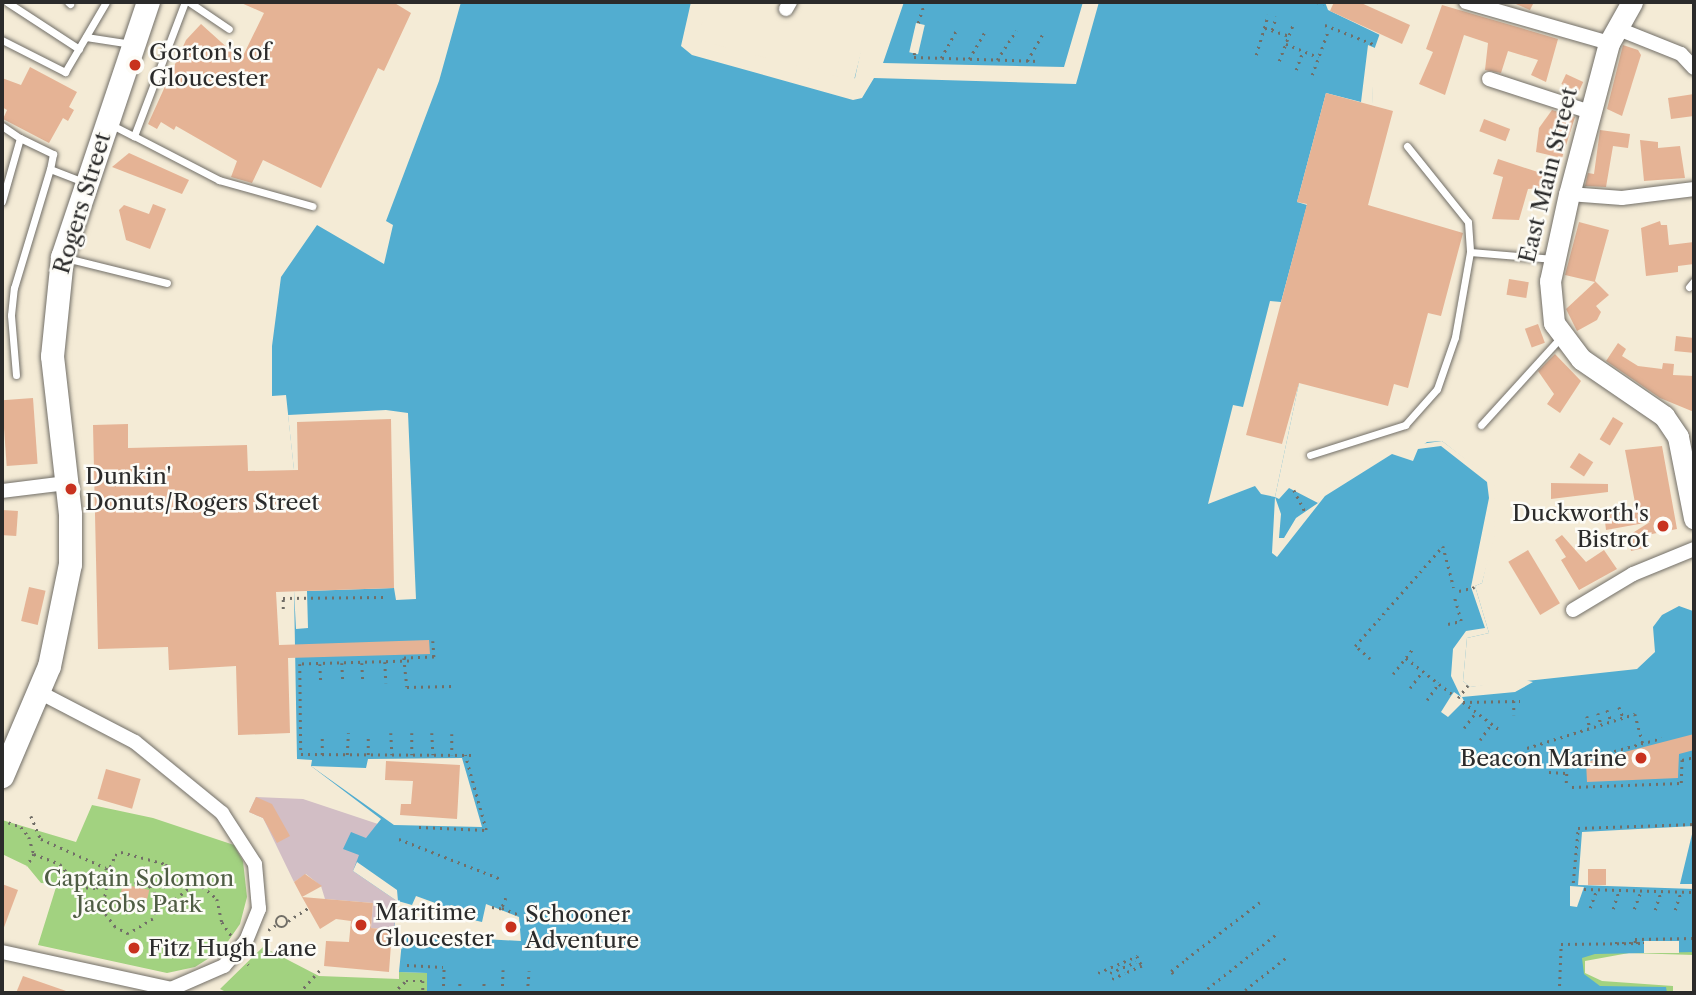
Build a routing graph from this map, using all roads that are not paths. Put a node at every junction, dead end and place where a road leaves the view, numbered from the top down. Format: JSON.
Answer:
{"nodes":[{"id":1,"x":6,"y":2,"type":"edge"},
{"id":2,"x":106,"y":2,"type":"edge"},
{"id":3,"x":148,"y":2,"type":"edge"},
{"id":4,"x":187,"y":2,"type":"edge"},
{"id":5,"x":1466,"y":2,"type":"edge"},
{"id":6,"x":1632,"y":2,"type":"edge"},
{"id":7,"x":229,"y":29,"type":"dead end"},
{"id":8,"x":1613,"y":35,"type":"junction"},
{"id":9,"x":86,"y":37,"type":"junction"},
{"id":10,"x":2,"y":40,"type":"edge"},
{"id":11,"x":133,"y":44,"type":"junction"},
{"id":12,"x":79,"y":49,"type":"junction"},
{"id":13,"x":1694,"y":68,"type":"edge"},
{"id":14,"x":1489,"y":79,"type":"dead end"},
{"id":15,"x":1590,"y":112,"type":"junction"},
{"id":16,"x":106,"y":122,"type":"junction"},
{"id":17,"x":2,"y":126,"type":"edge"},
{"id":18,"x":134,"y":136,"type":"junction"},
{"id":19,"x":20,"y":138,"type":"junction"},
{"id":20,"x":1407,"y":146,"type":"dead end"},
{"id":21,"x":50,"y":169,"type":"junction"},
{"id":22,"x":86,"y":183,"type":"junction"},
{"id":23,"x":1694,"y":189,"type":"edge"},
{"id":24,"x":1569,"y":194,"type":"junction"},
{"id":25,"x":2,"y":198,"type":"edge"},
{"id":26,"x":312,"y":206,"type":"dead end"},
{"id":27,"x":1470,"y":252,"type":"junction"},
{"id":28,"x":62,"y":257,"type":"junction"},
{"id":29,"x":1555,"y":260,"type":"junction"},
{"id":30,"x":167,"y":283,"type":"dead end"},
{"id":31,"x":2,"y":303,"type":"edge"},
{"id":32,"x":11,"y":305,"type":"junction"},
{"id":33,"x":1562,"y":337,"type":"junction"},
{"id":34,"x":16,"y":375,"type":"dead end"},
{"id":35,"x":1481,"y":425,"type":"dead end"},
{"id":36,"x":1686,"y":435,"type":"edge"},
{"id":37,"x":1310,"y":455,"type":"dead end"},
{"id":38,"x":66,"y":483,"type":"junction"},
{"id":39,"x":2,"y":491,"type":"edge"},
{"id":40,"x":1694,"y":518,"type":"edge"},
{"id":41,"x":1694,"y":549,"type":"edge"},
{"id":42,"x":1573,"y":610,"type":"dead end"},
{"id":43,"x":39,"y":692,"type":"junction"},
{"id":44,"x":2,"y":776,"type":"edge"},
{"id":45,"x":2,"y":952,"type":"edge"}],
"edges":[{"from":1,"to":12,"type":"lane"},
{"from":2,"to":9,"type":"lane"},
{"from":3,"to":11,"type":"main road","name":"Rogers Street"},
{"from":4,"to":7,"type":"lane"},
{"from":4,"to":18,"type":"lane"},
{"from":5,"to":8,"type":"street"},
{"from":6,"to":8,"type":"main road","name":"East Main Street"},
{"from":8,"to":13,"type":"street"},
{"from":8,"to":15,"type":"main road","name":"East Main Street"},
{"from":9,"to":11,"type":"lane"},
{"from":9,"to":12,"type":"lane"},
{"from":10,"to":12,"type":"lane"},
{"from":11,"to":16,"type":"main road","name":"Rogers Street"},
{"from":14,"to":15,"type":"street"},
{"from":15,"to":24,"type":"main road","name":"East Main Street"},
{"from":16,"to":18,"type":"lane"},
{"from":16,"to":22,"type":"main road","name":"Rogers Street"},
{"from":17,"to":19,"type":"lane"},
{"from":18,"to":26,"type":"lane"},
{"from":19,"to":21,"type":"lane"},
{"from":19,"to":25,"type":"lane"},
{"from":20,"to":27,"type":"lane"},
{"from":21,"to":22,"type":"lane"},
{"from":21,"to":32,"type":"lane"},
{"from":22,"to":28,"type":"main road","name":"Rogers Street"},
{"from":23,"to":24,"type":"street"},
{"from":24,"to":29,"type":"main road","name":"East Main Street"},
{"from":27,"to":29,"type":"lane"},
{"from":27,"to":37,"type":"lane"},
{"from":28,"to":30,"type":"lane"},
{"from":28,"to":38,"type":"main road","name":"Rogers Street"},
{"from":29,"to":33,"type":"main road","name":"East Main Street"},
{"from":31,"to":32,"type":"lane"},
{"from":32,"to":34,"type":"lane"},
{"from":33,"to":35,"type":"lane"},
{"from":33,"to":36,"type":"main road","name":"East Main Street"},
{"from":36,"to":40,"type":"main road","name":"East Main Street"},
{"from":38,"to":39,"type":"street"},
{"from":38,"to":43,"type":"main road","name":"Rogers Street"},
{"from":41,"to":42,"type":"street"},
{"from":43,"to":44,"type":"main road","name":"Rogers Street"},
{"from":43,"to":45,"type":"street"}]}
